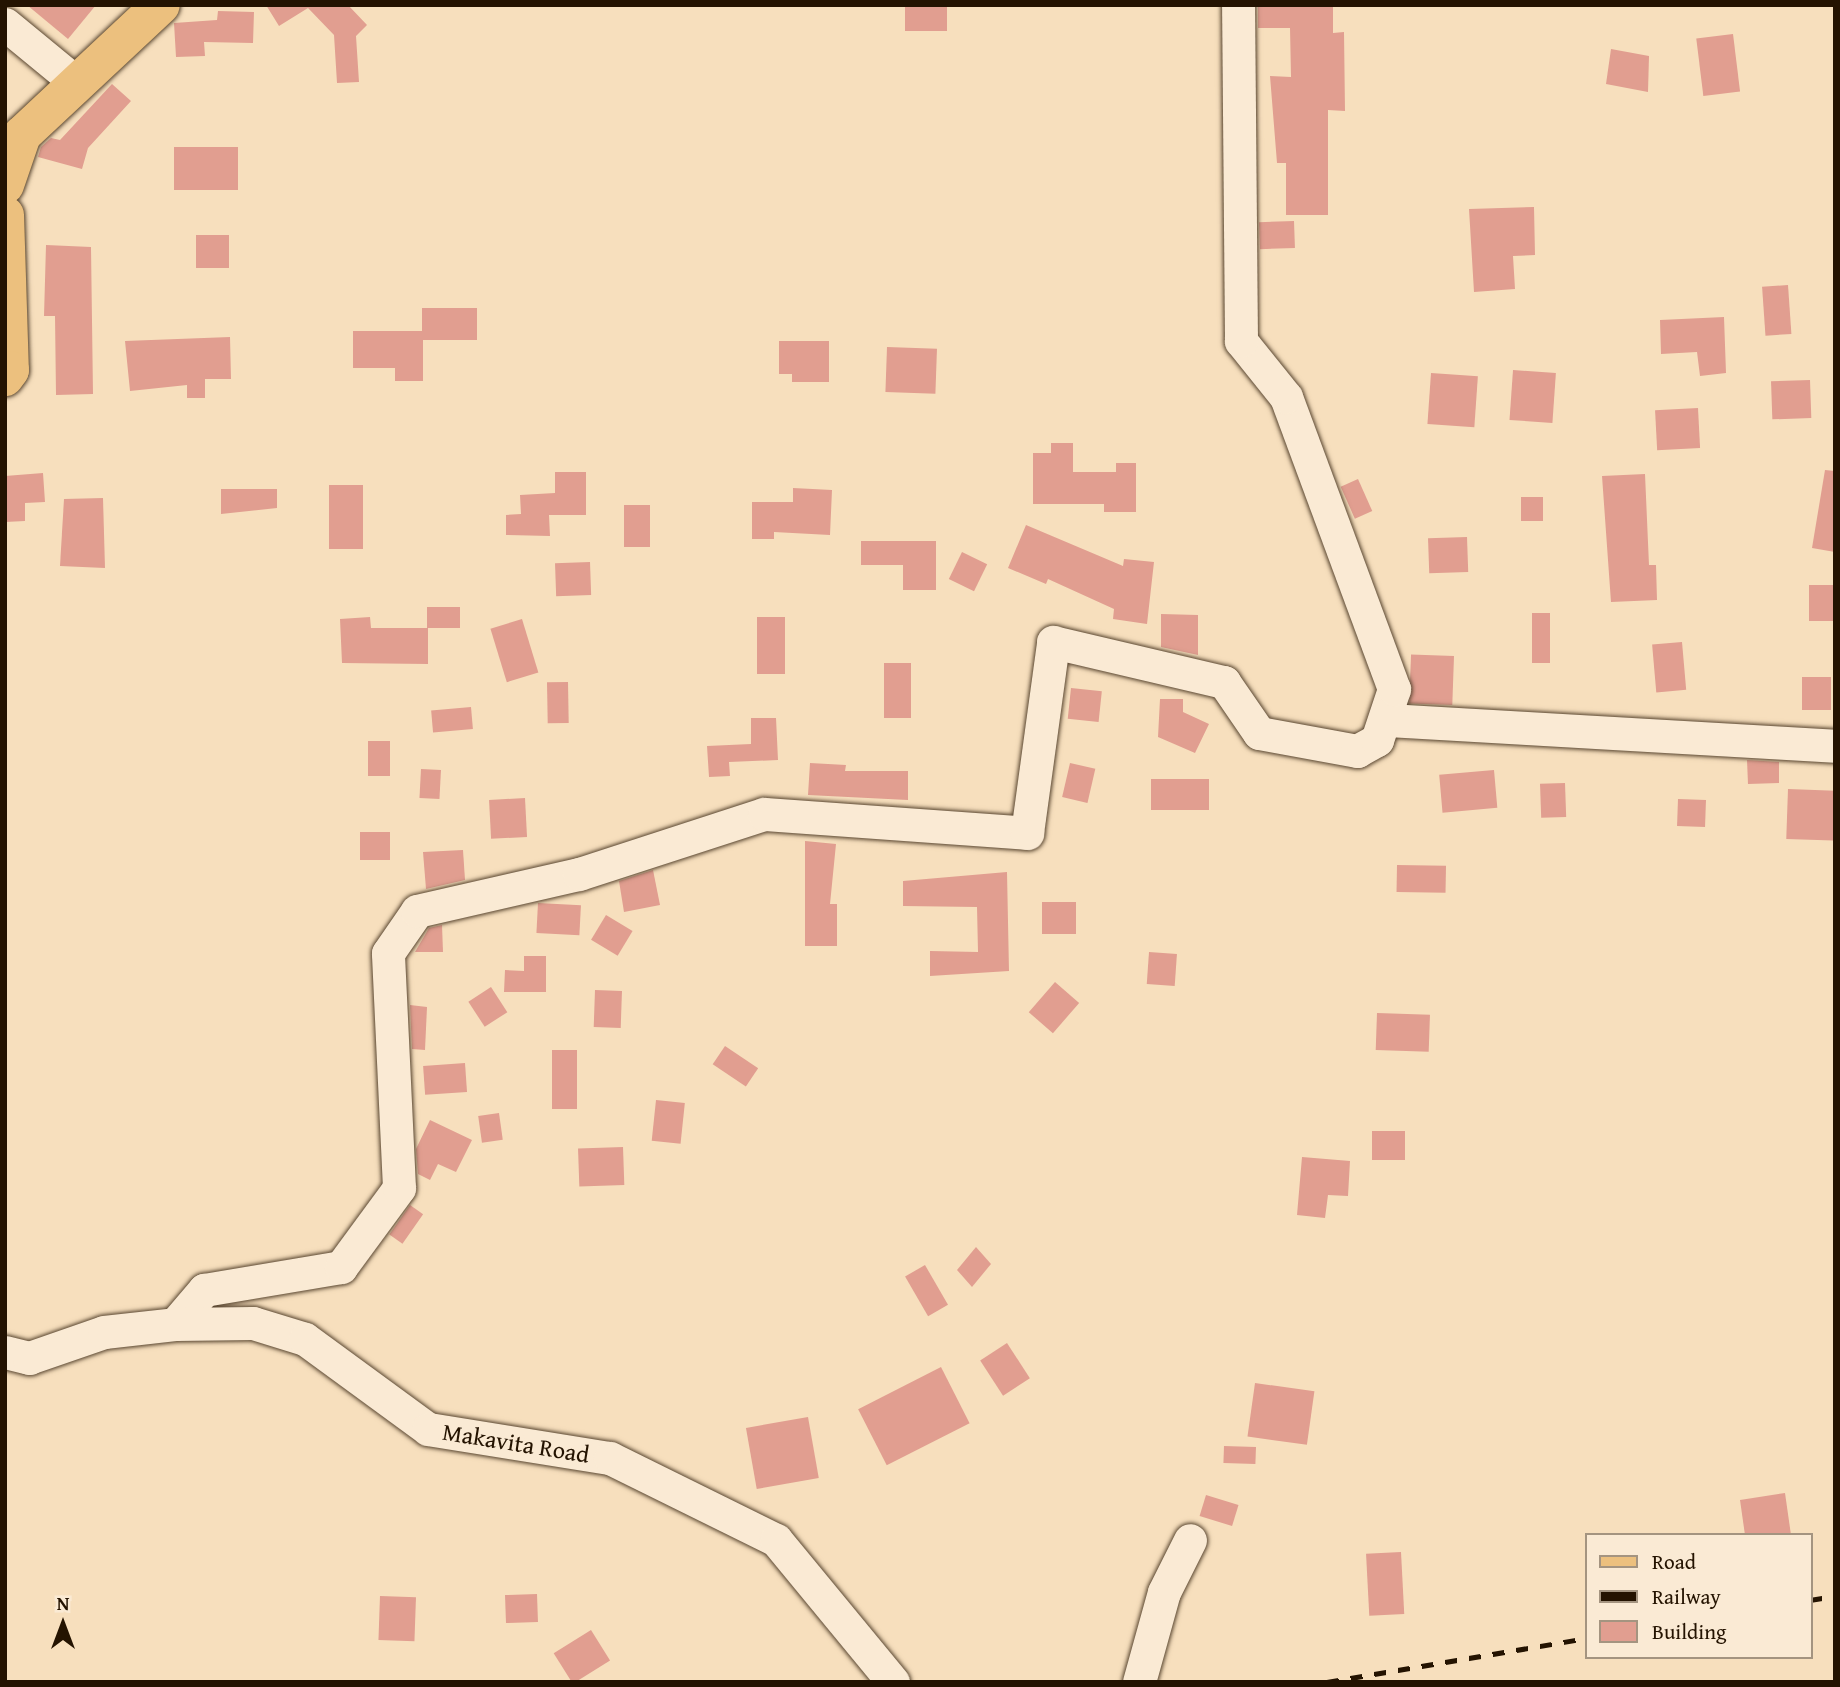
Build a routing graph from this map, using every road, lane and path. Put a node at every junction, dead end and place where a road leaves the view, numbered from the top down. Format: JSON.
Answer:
{"nodes":[{"id":1,"x":161,"y":5,"type":"edge"},
{"id":2,"x":1238,"y":5,"type":"edge"},
{"id":3,"x":5,"y":24,"type":"edge"},
{"id":4,"x":78,"y":84,"type":"junction"},
{"id":5,"x":5,"y":185,"type":"edge"},
{"id":6,"x":5,"y":215,"type":"edge"},
{"id":7,"x":5,"y":377,"type":"edge"},
{"id":8,"x":1387,"y":720,"type":"junction"},
{"id":9,"x":1835,"y":746,"type":"edge"},
{"id":10,"x":175,"y":1324,"type":"junction"},
{"id":11,"x":5,"y":1352,"type":"edge"},
{"id":12,"x":1190,"y":1540,"type":"dead end"},
{"id":13,"x":893,"y":1682,"type":"edge"},
{"id":14,"x":1139,"y":1682,"type":"edge"}],
"edges":[{"from":1,"to":4,"type":"main road"},
{"from":2,"to":8,"type":"street"},
{"from":3,"to":4,"type":"street"},
{"from":4,"to":5,"type":"main road"},
{"from":6,"to":7,"type":"main road"},
{"from":8,"to":9,"type":"street"},
{"from":8,"to":10,"type":"street"},
{"from":10,"to":11,"type":"street","name":"Makavita Road"},
{"from":10,"to":13,"type":"street","name":"Makavita Road"},
{"from":12,"to":14,"type":"street"}]}
